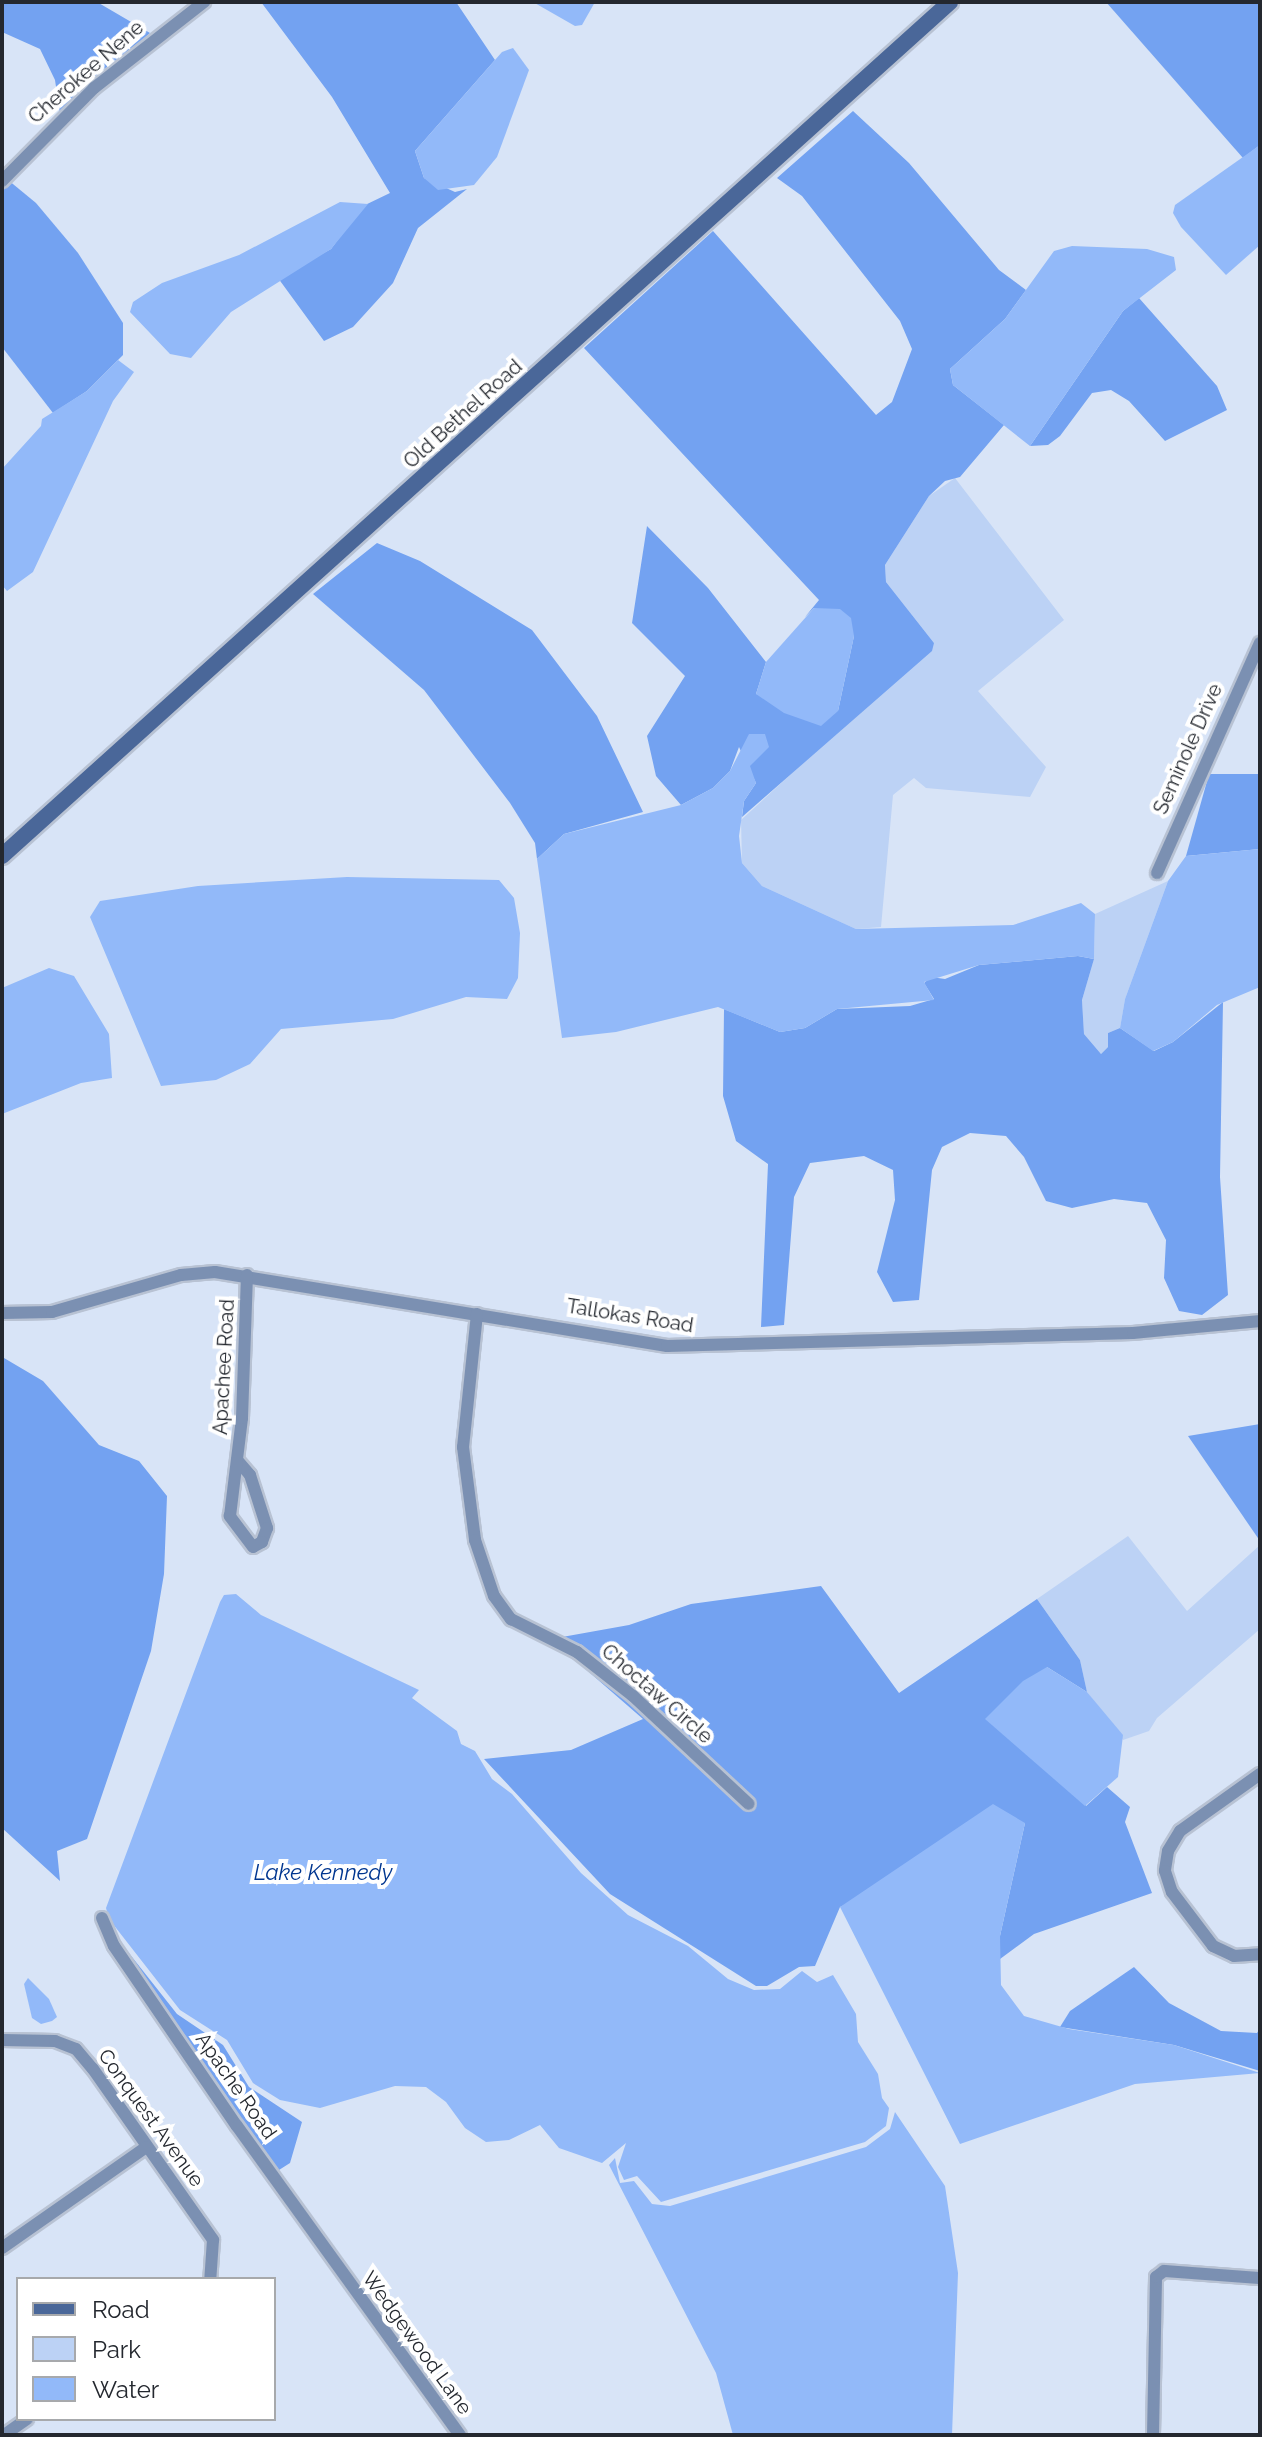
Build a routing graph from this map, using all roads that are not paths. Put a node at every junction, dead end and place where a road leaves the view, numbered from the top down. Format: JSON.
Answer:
{"nodes":[{"id":1,"x":204,"y":2,"type":"edge"},
{"id":2,"x":950,"y":2,"type":"edge"},
{"id":3,"x":2,"y":181,"type":"edge"},
{"id":4,"x":1260,"y":643,"type":"edge"},
{"id":5,"x":2,"y":856,"type":"edge"},
{"id":6,"x":1157,"y":873,"type":"dead end"},
{"id":7,"x":247,"y":1275,"type":"junction"},
{"id":8,"x":2,"y":1313,"type":"edge"},
{"id":9,"x":477,"y":1314,"type":"junction"},
{"id":10,"x":1260,"y":1321,"type":"edge"},
{"id":11,"x":237,"y":1460,"type":"junction"},
{"id":12,"x":1260,"y":1774,"type":"edge"},
{"id":13,"x":749,"y":1804,"type":"dead end"},
{"id":14,"x":102,"y":1918,"type":"dead end"},
{"id":15,"x":1260,"y":1954,"type":"edge"},
{"id":16,"x":2,"y":2040,"type":"edge"},
{"id":17,"x":146,"y":2147,"type":"junction"},
{"id":18,"x":2,"y":2248,"type":"edge"},
{"id":19,"x":343,"y":2274,"type":"joint"},
{"id":20,"x":210,"y":2277,"type":"edge"},
{"id":21,"x":1260,"y":2278,"type":"edge"},
{"id":22,"x":24,"y":2421,"type":"edge"},
{"id":23,"x":4,"y":2435,"type":"edge"},
{"id":24,"x":460,"y":2435,"type":"edge"},
{"id":25,"x":1153,"y":2435,"type":"edge"}],
"edges":[{"from":1,"to":3,"type":"street","name":"Cherokee Nene"},
{"from":2,"to":5,"type":"street","name":"Old Bethel Road"},
{"from":4,"to":6,"type":"street","name":"Seminole Drive"},
{"from":7,"to":8,"type":"street","name":"Tallokas Road"},
{"from":7,"to":9,"type":"street","name":"Tallokas Road"},
{"from":7,"to":11,"type":"street","name":"Apachee Road"},
{"from":9,"to":10,"type":"street","name":"Tallokas Road"},
{"from":9,"to":13,"type":"street","name":"Choctaw Circle"},
{"from":11,"to":11,"type":"street","name":"Apachee Road"},
{"from":12,"to":15,"type":"street"},
{"from":14,"to":19,"type":"street","name":"Apache Road"},
{"from":16,"to":17,"type":"street","name":"Conquest Avenue"},
{"from":17,"to":18,"type":"street"},
{"from":17,"to":20,"type":"street","name":"Conquest Avenue"},
{"from":19,"to":24,"type":"street","name":"Wedgewood Lane"},
{"from":21,"to":25,"type":"street"},
{"from":22,"to":23,"type":"street"}]}
